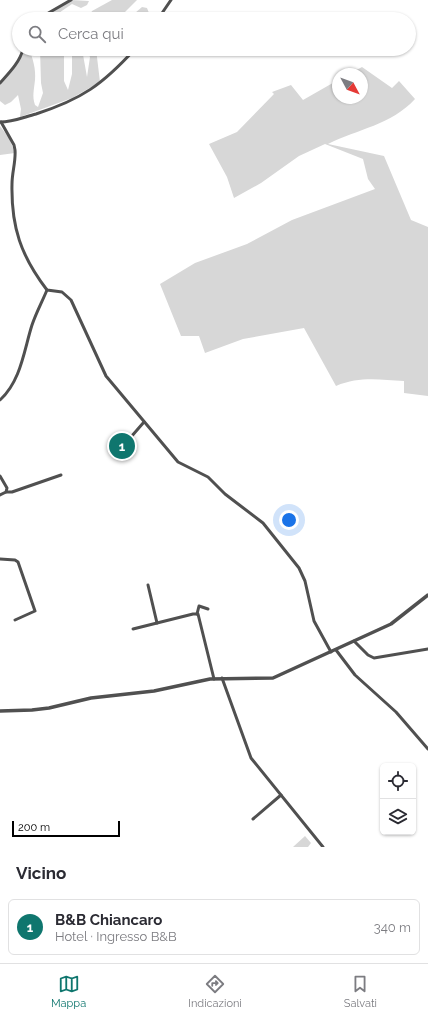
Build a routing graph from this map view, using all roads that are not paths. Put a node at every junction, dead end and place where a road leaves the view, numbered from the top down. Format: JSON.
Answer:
{"nodes":[{"id":1,"x":71,"y":0,"type":"edge"},
{"id":2,"x":171,"y":0,"type":"edge"},
{"id":3,"x":50,"y":12,"type":"edge"},
{"id":4,"x":163,"y":12,"type":"edge"},
{"id":5,"x":21,"y":56,"type":"edge"},
{"id":6,"x":128,"y":56,"type":"edge"},
{"id":7,"x":0,"y":83,"type":"edge"},
{"id":8,"x":0,"y":122,"type":"edge"},
{"id":9,"x":47,"y":290,"type":"junction"},
{"id":10,"x":0,"y":400,"type":"edge"},
{"id":11,"x":144,"y":422,"type":"junction"},
{"id":12,"x":124,"y":445,"type":"dead end"},
{"id":13,"x":60,"y":475,"type":"dead end"},
{"id":14,"x":0,"y":476,"type":"edge"},
{"id":15,"x":6,"y":492,"type":"junction"},
{"id":16,"x":0,"y":495,"type":"edge"},
{"id":17,"x":0,"y":559,"type":"edge"},
{"id":18,"x":148,"y":585,"type":"dead end"},
{"id":19,"x":428,"y":595,"type":"edge"},
{"id":20,"x":208,"y":609,"type":"dead end"},
{"id":21,"x":197,"y":614,"type":"junction"},
{"id":22,"x":15,"y":620,"type":"dead end"},
{"id":23,"x":157,"y":623,"type":"junction"},
{"id":24,"x":133,"y":629,"type":"dead end"},
{"id":25,"x":354,"y":642,"type":"junction"},
{"id":26,"x":428,"y":649,"type":"edge"},
{"id":27,"x":336,"y":650,"type":"junction"},
{"id":28,"x":330,"y":652,"type":"junction"},
{"id":29,"x":222,"y":678,"type":"junction"},
{"id":30,"x":214,"y":679,"type":"junction"},
{"id":31,"x":0,"y":711,"type":"edge"},
{"id":32,"x":428,"y":749,"type":"edge"},
{"id":33,"x":281,"y":795,"type":"junction"},
{"id":34,"x":253,"y":819,"type":"dead end"},
{"id":35,"x":323,"y":847,"type":"edge"}],
"edges":[{"from":1,"to":3,"type":"street"},
{"from":2,"to":4,"type":"street"},
{"from":5,"to":7,"type":"street"},
{"from":6,"to":8,"type":"street"},
{"from":8,"to":9,"type":"street"},
{"from":9,"to":10,"type":"street"},
{"from":9,"to":11,"type":"street"},
{"from":11,"to":12,"type":"street"},
{"from":11,"to":28,"type":"street"},
{"from":13,"to":15,"type":"street"},
{"from":14,"to":15,"type":"street"},
{"from":15,"to":16,"type":"street"},
{"from":17,"to":22,"type":"street"},
{"from":18,"to":23,"type":"street"},
{"from":19,"to":25,"type":"street"},
{"from":20,"to":21,"type":"street"},
{"from":21,"to":23,"type":"street"},
{"from":21,"to":30,"type":"street"},
{"from":23,"to":24,"type":"street"},
{"from":25,"to":26,"type":"street"},
{"from":25,"to":27,"type":"street"},
{"from":27,"to":28,"type":"street"},
{"from":27,"to":32,"type":"street"},
{"from":28,"to":29,"type":"street"},
{"from":29,"to":30,"type":"street"},
{"from":29,"to":33,"type":"street"},
{"from":30,"to":31,"type":"street"},
{"from":33,"to":34,"type":"street"},
{"from":33,"to":35,"type":"street"}]}
